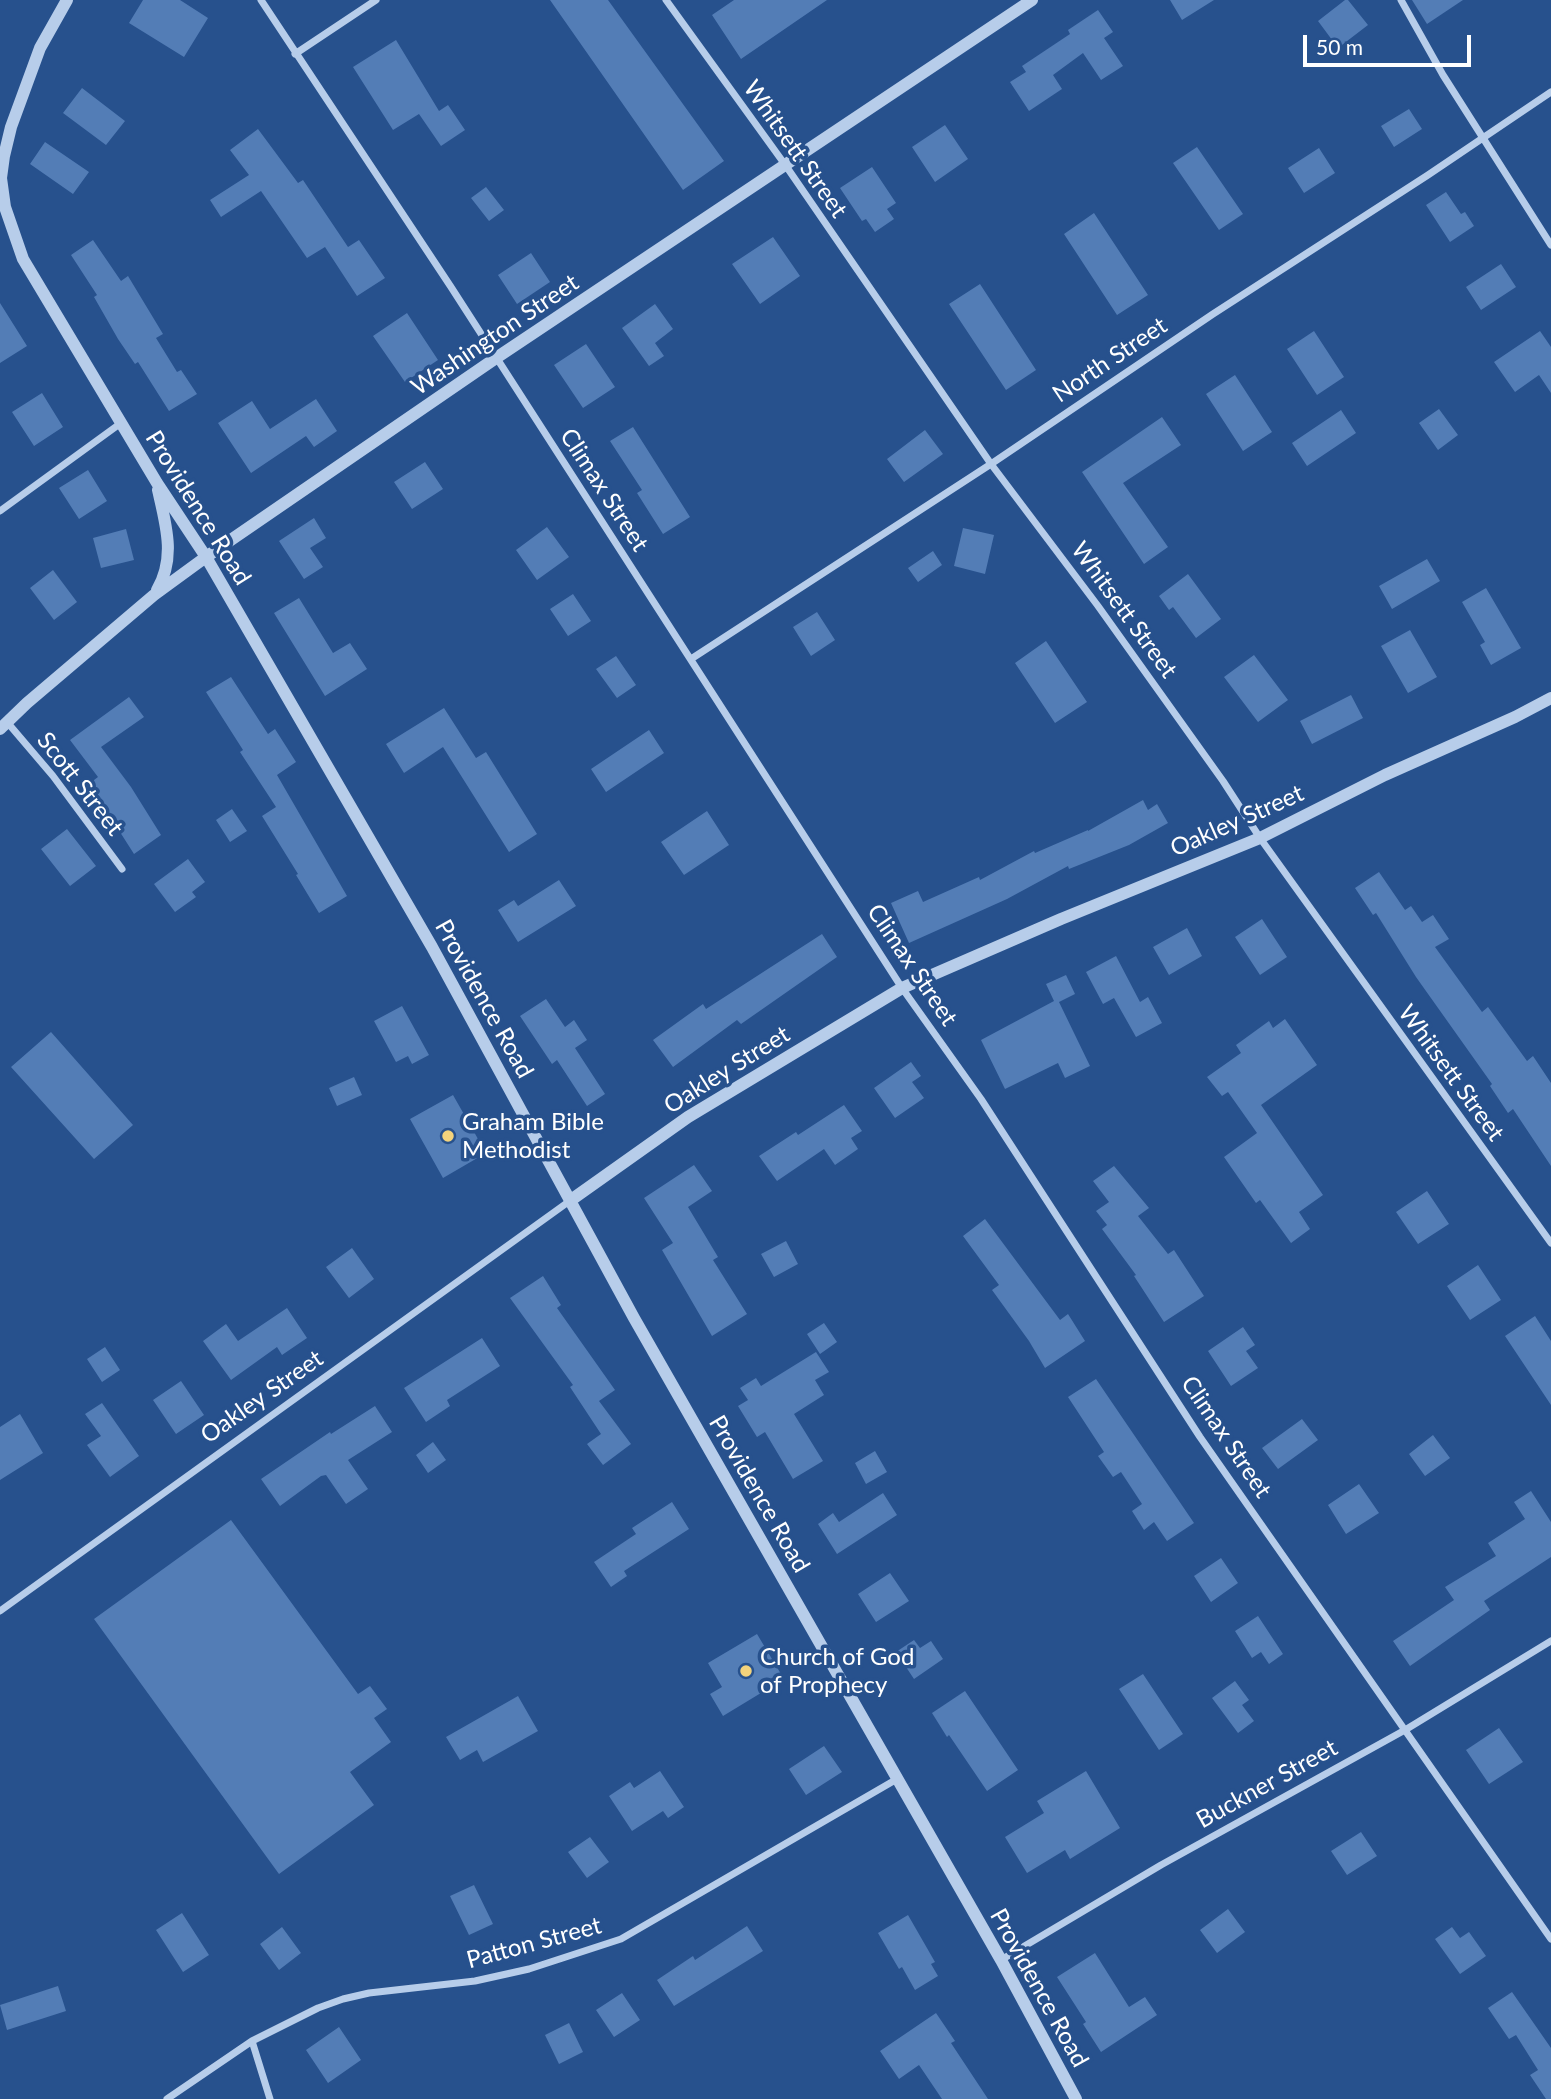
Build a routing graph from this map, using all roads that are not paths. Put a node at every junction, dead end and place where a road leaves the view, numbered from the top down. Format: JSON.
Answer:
{"nodes":[{"id":1,"x":67,"y":0,"type":"edge"},
{"id":2,"x":261,"y":0,"type":"edge"},
{"id":3,"x":376,"y":0,"type":"edge"},
{"id":4,"x":666,"y":0,"type":"edge"},
{"id":5,"x":1032,"y":0,"type":"edge"},
{"id":6,"x":1401,"y":0,"type":"edge"},
{"id":7,"x":295,"y":54,"type":"junction"},
{"id":8,"x":1551,"y":92,"type":"edge"},
{"id":9,"x":1482,"y":138,"type":"junction"},
{"id":10,"x":786,"y":166,"type":"junction"},
{"id":11,"x":0,"y":178,"type":"edge"},
{"id":12,"x":1551,"y":245,"type":"edge"},
{"id":13,"x":496,"y":358,"type":"junction"},
{"id":14,"x":121,"y":424,"type":"junction"},
{"id":15,"x":991,"y":464,"type":"junction"},
{"id":16,"x":157,"y":483,"type":"junction"},
{"id":17,"x":0,"y":511,"type":"edge"},
{"id":18,"x":206,"y":557,"type":"junction"},
{"id":19,"x":154,"y":595,"type":"junction"},
{"id":20,"x":691,"y":659,"type":"junction"},
{"id":21,"x":1551,"y":698,"type":"edge"},
{"id":22,"x":4,"y":726,"type":"edge"},
{"id":23,"x":1260,"y":838,"type":"junction"},
{"id":24,"x":122,"y":869,"type":"dead end"},
{"id":25,"x":902,"y":989,"type":"junction"},
{"id":26,"x":571,"y":1200,"type":"junction"},
{"id":27,"x":1551,"y":1243,"type":"edge"},
{"id":28,"x":0,"y":1611,"type":"edge"},
{"id":29,"x":1551,"y":1641,"type":"edge"},
{"id":30,"x":1405,"y":1730,"type":"junction"},
{"id":31,"x":897,"y":1779,"type":"junction"},
{"id":32,"x":1551,"y":1939,"type":"edge"},
{"id":33,"x":1001,"y":1960,"type":"junction"},
{"id":34,"x":252,"y":2040,"type":"junction"},
{"id":35,"x":167,"y":2099,"type":"edge"},
{"id":36,"x":270,"y":2099,"type":"edge"},
{"id":37,"x":1076,"y":2099,"type":"edge"}],
"edges":[{"from":1,"to":11,"type":"street"},
{"from":2,"to":7,"type":"street","name":"Climax Street"},
{"from":3,"to":7,"type":"street"},
{"from":4,"to":10,"type":"street","name":"Whitsett Street"},
{"from":5,"to":10,"type":"street","name":"Washington Street"},
{"from":6,"to":9,"type":"street"},
{"from":7,"to":13,"type":"street","name":"Climax Street"},
{"from":8,"to":9,"type":"street","name":"North Street"},
{"from":9,"to":12,"type":"street"},
{"from":9,"to":15,"type":"street","name":"North Street"},
{"from":10,"to":13,"type":"street","name":"Washington Street"},
{"from":10,"to":15,"type":"street","name":"Whitsett Street"},
{"from":11,"to":14,"type":"street","name":"Providence Road"},
{"from":13,"to":18,"type":"street","name":"Washington Street"},
{"from":13,"to":20,"type":"street","name":"Climax Street"},
{"from":14,"to":16,"type":"street","name":"Providence Road"},
{"from":14,"to":17,"type":"street"},
{"from":15,"to":20,"type":"street","name":"North Street"},
{"from":15,"to":23,"type":"street","name":"Whitsett Street"},
{"from":16,"to":18,"type":"street","name":"Providence Road"},
{"from":16,"to":19,"type":"street"},
{"from":18,"to":19,"type":"street","name":"Washington Street"},
{"from":18,"to":26,"type":"street","name":"Providence Road"},
{"from":19,"to":22,"type":"street","name":"Washington Street"},
{"from":20,"to":25,"type":"street","name":"Climax Street"},
{"from":21,"to":23,"type":"street","name":"Oakley Street"},
{"from":22,"to":24,"type":"street","name":"Scott Street"},
{"from":23,"to":25,"type":"street","name":"Oakley Street"},
{"from":23,"to":27,"type":"street","name":"Whitsett Street"},
{"from":25,"to":26,"type":"street","name":"Oakley Street"},
{"from":25,"to":30,"type":"street","name":"Climax Street"},
{"from":26,"to":28,"type":"street","name":"Oakley Street"},
{"from":26,"to":31,"type":"street","name":"Providence Road"},
{"from":29,"to":30,"type":"street","name":"Buckner Street"},
{"from":30,"to":32,"type":"street","name":"Climax Street"},
{"from":30,"to":33,"type":"street","name":"Buckner Street"},
{"from":31,"to":33,"type":"street","name":"Providence Road"},
{"from":31,"to":34,"type":"street","name":"Patton Street"},
{"from":33,"to":37,"type":"street","name":"Providence Road"},
{"from":34,"to":35,"type":"street","name":"Patton Street"},
{"from":34,"to":36,"type":"street"}]}
